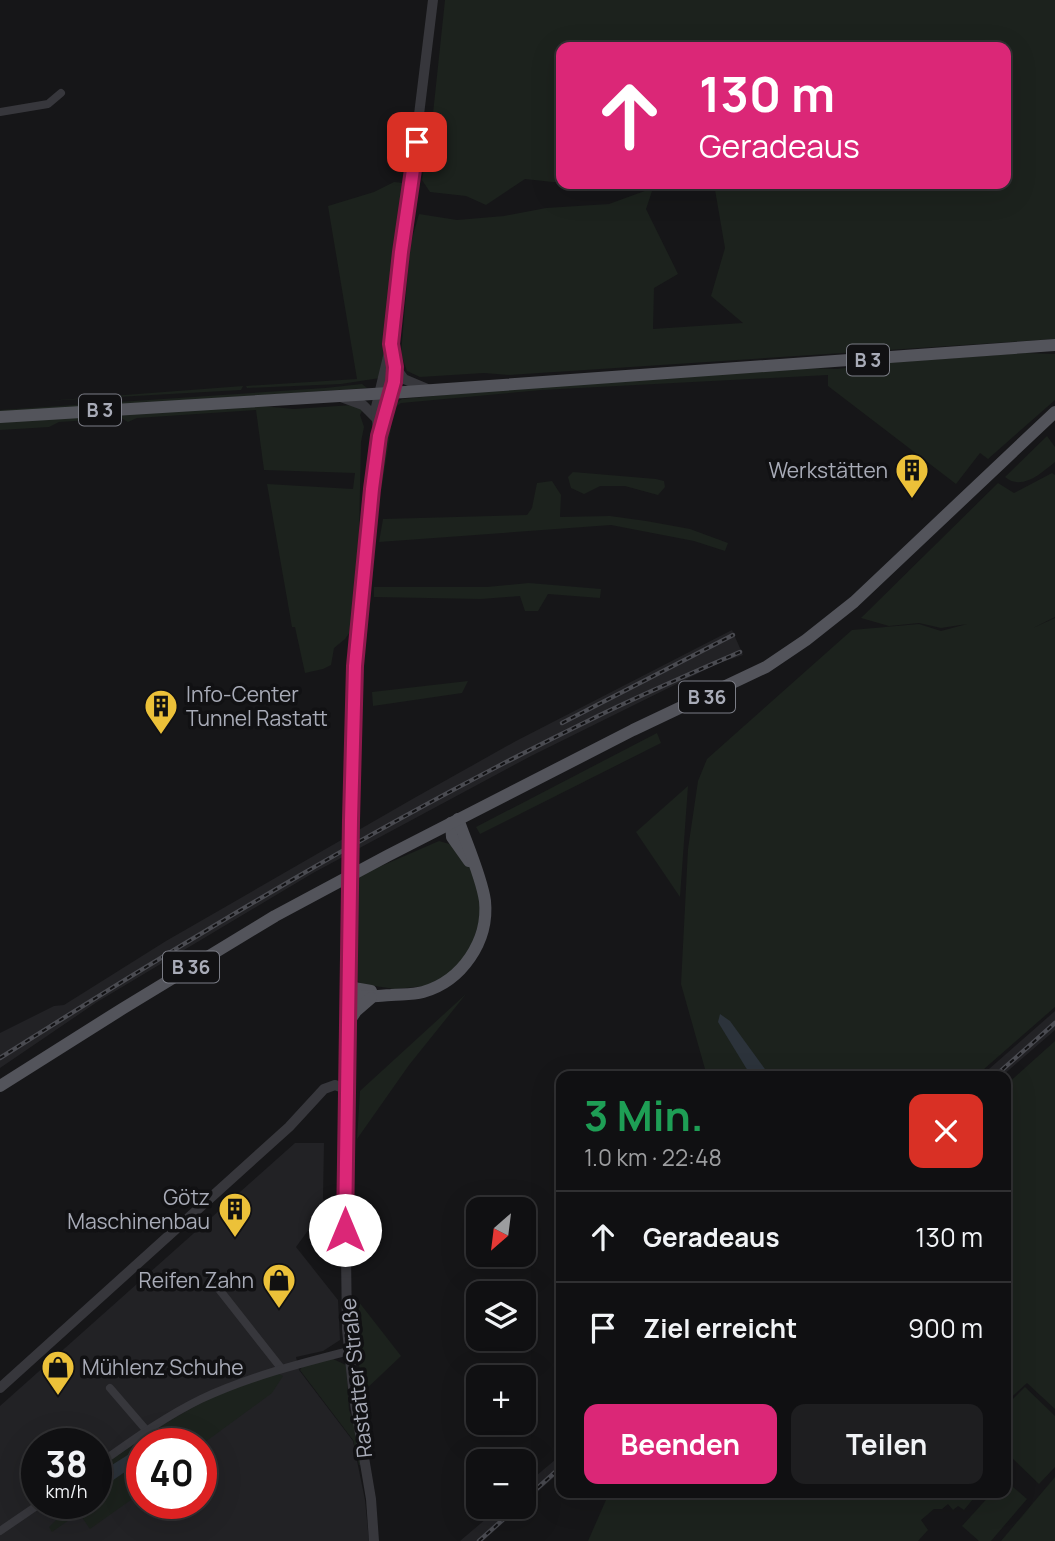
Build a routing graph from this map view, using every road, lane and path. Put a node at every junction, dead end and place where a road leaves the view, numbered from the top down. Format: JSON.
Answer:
{"nodes":[{"id":1,"x":433,"y":0,"type":"edge"},
{"id":2,"x":61,"y":93,"type":"dead end"},
{"id":3,"x":0,"y":112,"type":"edge"},
{"id":4,"x":391,"y":344,"type":"junction"},
{"id":5,"x":1055,"y":345,"type":"edge"},
{"id":6,"x":1025,"y":349,"type":"junction"},
{"id":7,"x":1055,"y":351,"type":"edge"},
{"id":8,"x":395,"y":367,"type":"junction"},
{"id":9,"x":431,"y":390,"type":"junction"},
{"id":10,"x":385,"y":393,"type":"junction"},
{"id":11,"x":341,"y":397,"type":"junction"},
{"id":12,"x":1055,"y":412,"type":"edge"},
{"id":13,"x":0,"y":417,"type":"edge"},
{"id":14,"x":376,"y":418,"type":"junction"},
{"id":15,"x":379,"y":436,"type":"junction"},
{"id":16,"x":454,"y":821,"type":"junction"},
{"id":17,"x":425,"y":836,"type":"junction"},
{"id":18,"x":456,"y":844,"type":"junction"},
{"id":19,"x":474,"y":866,"type":"junction"},
{"id":20,"x":348,"y":992,"type":"junction"},
{"id":21,"x":388,"y":995,"type":"junction"},
{"id":22,"x":371,"y":998,"type":"junction"},
{"id":23,"x":348,"y":1023,"type":"junction"},
{"id":24,"x":0,"y":1086,"type":"edge"},
{"id":25,"x":346,"y":1089,"type":"junction"},
{"id":26,"x":211,"y":1279,"type":"dead end"},
{"id":27,"x":349,"y":1351,"type":"junction"},
{"id":28,"x":281,"y":1368,"type":"junction"},
{"id":29,"x":0,"y":1388,"type":"edge"},
{"id":30,"x":110,"y":1388,"type":"dead end"},
{"id":31,"x":144,"y":1428,"type":"edge"},
{"id":32,"x":152,"y":1428,"type":"edge"},
{"id":33,"x":21,"y":1517,"type":"edge"},
{"id":34,"x":0,"y":1531,"type":"edge"},
{"id":35,"x":374,"y":1541,"type":"edge"}],
"edges":[{"from":1,"to":4,"type":"street"},
{"from":2,"to":3,"type":"street"},
{"from":4,"to":8,"type":"street"},
{"from":4,"to":10,"type":"street"},
{"from":5,"to":6,"type":"main road","number":"B 3"},
{"from":6,"to":7,"type":"main road","number":"B 3"},
{"from":6,"to":9,"type":"main road","number":"B 3"},
{"from":8,"to":9,"type":"street"},
{"from":8,"to":10,"type":"street"},
{"from":9,"to":10,"type":"main road","number":"B 3"},
{"from":10,"to":11,"type":"main road","number":"B 3"},
{"from":10,"to":14,"type":"street"},
{"from":10,"to":15,"type":"street"},
{"from":11,"to":13,"type":"main road","number":"B 3"},
{"from":11,"to":14,"type":"street"},
{"from":12,"to":16,"type":"main road","number":"B 36"},
{"from":14,"to":15,"type":"street"},
{"from":15,"to":20,"type":"street","name":"Rastatter Straße","bridge":true},
{"from":16,"to":17,"type":"main road","number":"B 36"},
{"from":16,"to":18,"type":"main road"},
{"from":16,"to":19,"type":"main road"},
{"from":17,"to":18,"type":"main road"},
{"from":17,"to":24,"type":"main road","number":"B 36"},
{"from":18,"to":19,"type":"main road"},
{"from":19,"to":21,"type":"main road"},
{"from":20,"to":21,"type":"main road"},
{"from":20,"to":22,"type":"main road"},
{"from":20,"to":23,"type":"street","name":"Rastatter Straße"},
{"from":21,"to":22,"type":"main road"},
{"from":22,"to":23,"type":"main road"},
{"from":23,"to":25,"type":"street","name":"Rastatter Straße"},
{"from":25,"to":27,"type":"street","name":"Rastatter Straße"},
{"from":25,"to":29,"type":"street"},
{"from":26,"to":28,"type":"street"},
{"from":27,"to":28,"type":"street"},
{"from":27,"to":35,"type":"street","name":"Rastatter Straße"},
{"from":28,"to":32,"type":"street"},
{"from":30,"to":31,"type":"street"},
{"from":33,"to":34,"type":"street"}]}
